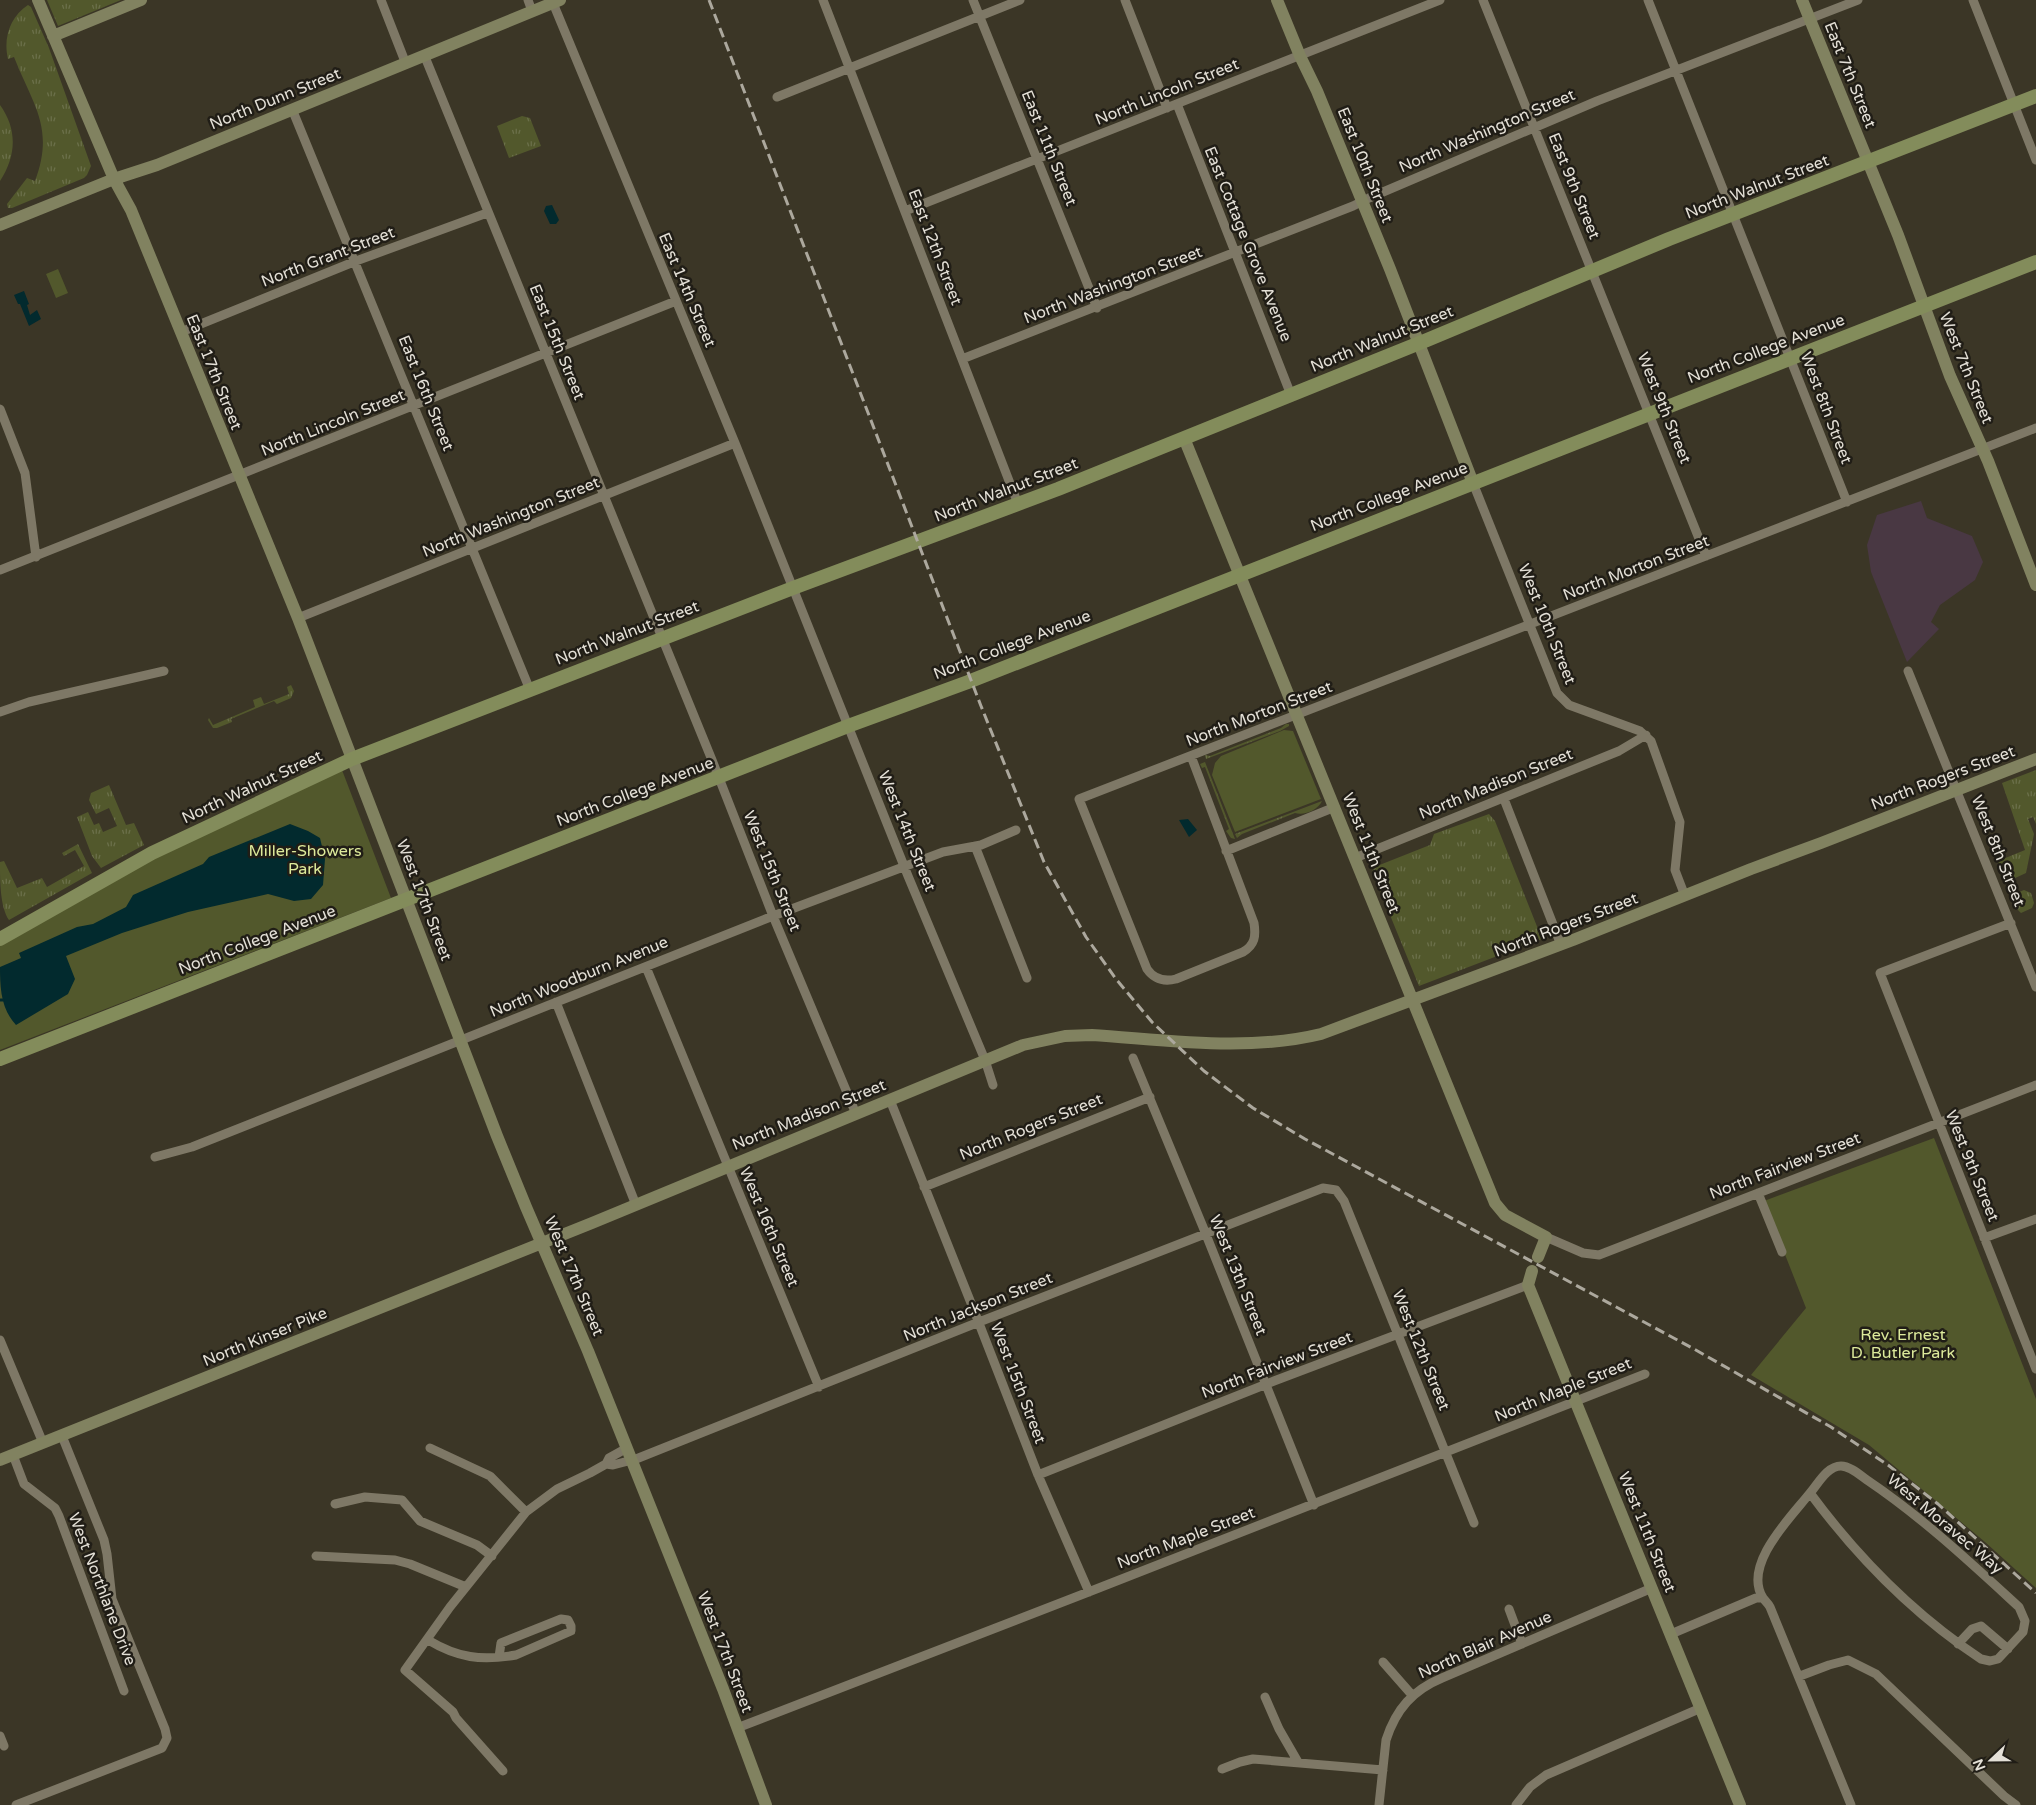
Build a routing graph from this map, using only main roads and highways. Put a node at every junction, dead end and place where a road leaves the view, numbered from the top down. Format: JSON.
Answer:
{"nodes":[{"id":1,"x":2036,"y":96,"type":"edge"},
{"id":2,"x":2036,"y":262,"type":"edge"},
{"id":3,"x":0,"y":936,"type":"edge"},
{"id":4,"x":0,"y":1059,"type":"edge"}],
"edges":[{"from":1,"to":3,"type":"main road","name":"North Walnut Street"},
{"from":2,"to":4,"type":"main road","name":"North College Avenue"}]}
